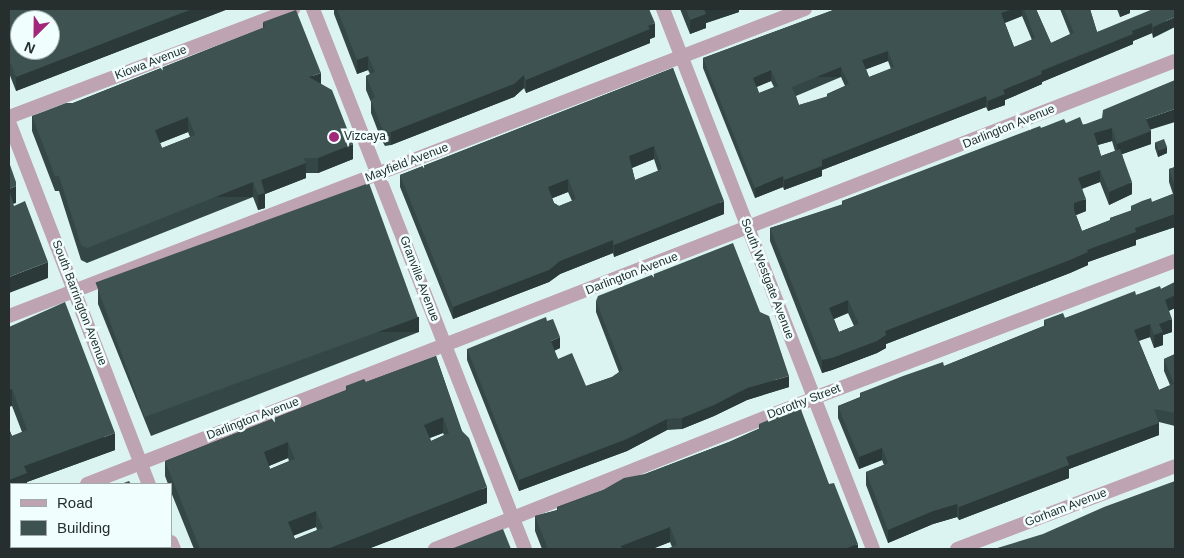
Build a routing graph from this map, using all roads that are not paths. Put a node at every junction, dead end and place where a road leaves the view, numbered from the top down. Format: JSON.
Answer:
{"nodes":[{"id":1,"x":293,"y":9,"type":"edge"},
{"id":2,"x":313,"y":9,"type":"edge"},
{"id":3,"x":663,"y":9,"type":"edge"},
{"id":4,"x":805,"y":9,"type":"edge"},
{"id":5,"x":682,"y":57,"type":"junction"},
{"id":6,"x":1175,"y":61,"type":"edge"},
{"id":7,"x":9,"y":117,"type":"edge"},
{"id":8,"x":9,"y":122,"type":"edge"},
{"id":9,"x":378,"y":175,"type":"junction"},
{"id":10,"x":748,"y":230,"type":"junction"},
{"id":11,"x":1175,"y":261,"type":"edge"},
{"id":12,"x":74,"y":290,"type":"junction"},
{"id":13,"x":9,"y":316,"type":"edge"},
{"id":14,"x":445,"y":346,"type":"junction"},
{"id":15,"x":814,"y":398,"type":"junction"},
{"id":16,"x":140,"y":463,"type":"junction"},
{"id":17,"x":1175,"y":466,"type":"edge"},
{"id":18,"x":90,"y":483,"type":"edge"},
{"id":19,"x":149,"y":483,"type":"edge"},
{"id":20,"x":513,"y":520,"type":"junction"},
{"id":21,"x":435,"y":549,"type":"edge"},
{"id":22,"x":525,"y":549,"type":"edge"},
{"id":23,"x":873,"y":549,"type":"edge"},
{"id":24,"x":957,"y":549,"type":"edge"}],
"edges":[{"from":1,"to":7,"type":"street","name":"Kiowa Avenue"},
{"from":2,"to":9,"type":"street","name":"Granville Avenue"},
{"from":3,"to":5,"type":"street","name":"South Westgate Avenue"},
{"from":4,"to":5,"type":"street","name":"Mayfield Avenue"},
{"from":5,"to":9,"type":"street","name":"Mayfield Avenue"},
{"from":5,"to":10,"type":"street","name":"South Westgate Avenue"},
{"from":6,"to":10,"type":"street","name":"Darlington Avenue"},
{"from":8,"to":12,"type":"street","name":"South Barrington Avenue"},
{"from":9,"to":12,"type":"street","name":"Mayfield Avenue"},
{"from":9,"to":14,"type":"street","name":"Granville Avenue"},
{"from":10,"to":14,"type":"street","name":"Darlington Avenue"},
{"from":10,"to":15,"type":"street","name":"South Westgate Avenue"},
{"from":11,"to":15,"type":"street","name":"Dorothy Street"},
{"from":12,"to":13,"type":"street","name":"Mayfield Avenue"},
{"from":12,"to":16,"type":"street","name":"South Barrington Avenue"},
{"from":14,"to":16,"type":"street","name":"Darlington Avenue"},
{"from":14,"to":20,"type":"street","name":"Granville Avenue"},
{"from":15,"to":20,"type":"street","name":"Dorothy Street"},
{"from":15,"to":23,"type":"street","name":"South Westgate Avenue"},
{"from":16,"to":18,"type":"street","name":"Darlington Avenue"},
{"from":16,"to":19,"type":"street","name":"South Barrington Avenue"},
{"from":17,"to":24,"type":"street","name":"Gorham Avenue"},
{"from":20,"to":21,"type":"street","name":"Dorothy Street"},
{"from":20,"to":22,"type":"street","name":"Granville Avenue"}]}
